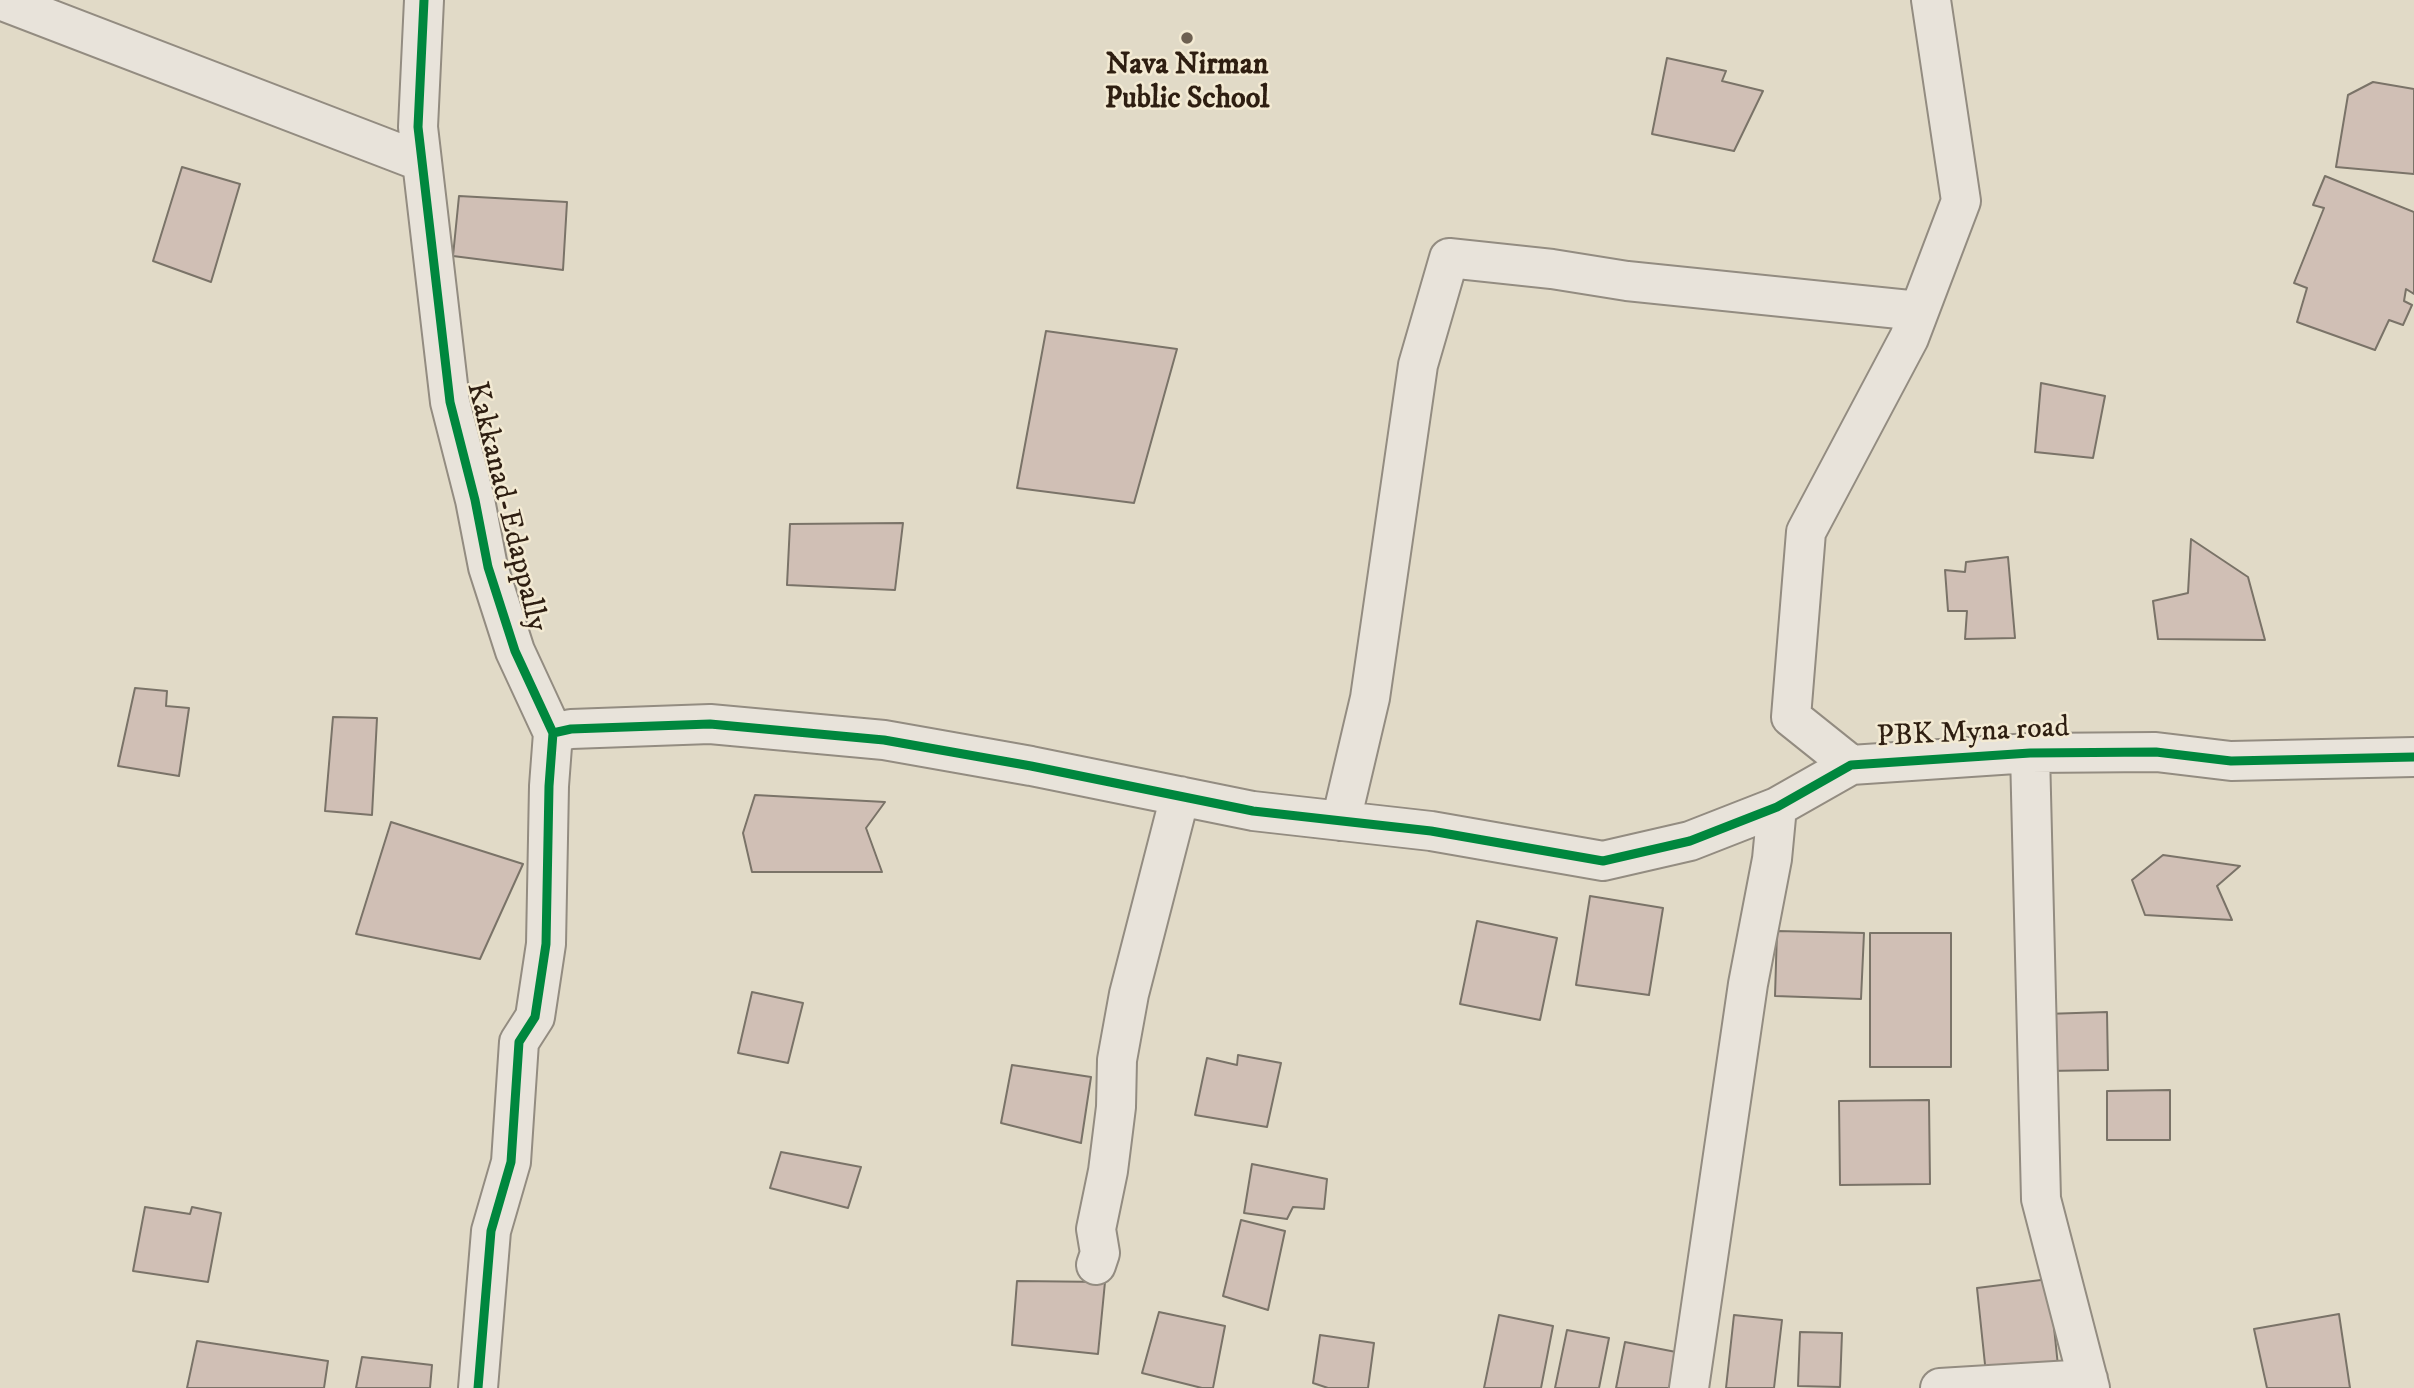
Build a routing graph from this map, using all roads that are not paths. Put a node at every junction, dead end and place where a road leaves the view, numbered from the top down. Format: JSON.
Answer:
{"nodes":[{"id":1,"x":1,"y":0,"type":"edge"},
{"id":2,"x":424,"y":0,"type":"edge"},
{"id":3,"x":1931,"y":0,"type":"edge"},
{"id":4,"x":422,"y":162,"type":"junction"},
{"id":5,"x":1919,"y":311,"type":"junction"},
{"id":6,"x":553,"y":733,"type":"junction"},
{"id":7,"x":2030,"y":753,"type":"junction"},
{"id":8,"x":2414,"y":757,"type":"edge"},
{"id":9,"x":1851,"y":765,"type":"junction"},
{"id":10,"x":1180,"y":796,"type":"junction"},
{"id":11,"x":1777,"y":807,"type":"junction"},
{"id":12,"x":1341,"y":821,"type":"junction"},
{"id":13,"x":1096,"y":1265,"type":"dead end"},
{"id":14,"x":2089,"y":1384,"type":"edge"},
{"id":15,"x":478,"y":1388,"type":"edge"},
{"id":16,"x":1689,"y":1388,"type":"edge"},
{"id":17,"x":1940,"y":1388,"type":"edge"}],
"edges":[{"from":1,"to":4,"type":"street"},
{"from":2,"to":4,"type":"street","name":"Kakkanad-Edappally"},
{"from":3,"to":5,"type":"street"},
{"from":4,"to":6,"type":"street","name":"Kakkanad-Edappally"},
{"from":5,"to":9,"type":"street"},
{"from":5,"to":12,"type":"street"},
{"from":6,"to":10,"type":"street","name":"PBK Myna road"},
{"from":6,"to":15,"type":"street","name":"Kakkanad-Edappally"},
{"from":7,"to":8,"type":"street","name":"PBK Myna road"},
{"from":7,"to":9,"type":"street","name":"PBK Myna road"},
{"from":7,"to":14,"type":"street"},
{"from":9,"to":11,"type":"street","name":"PBK Myna road"},
{"from":10,"to":12,"type":"street","name":"PBK Myna road"},
{"from":10,"to":13,"type":"street"},
{"from":11,"to":12,"type":"street","name":"PBK Myna road"},
{"from":11,"to":16,"type":"street"},
{"from":14,"to":17,"type":"street"}]}
